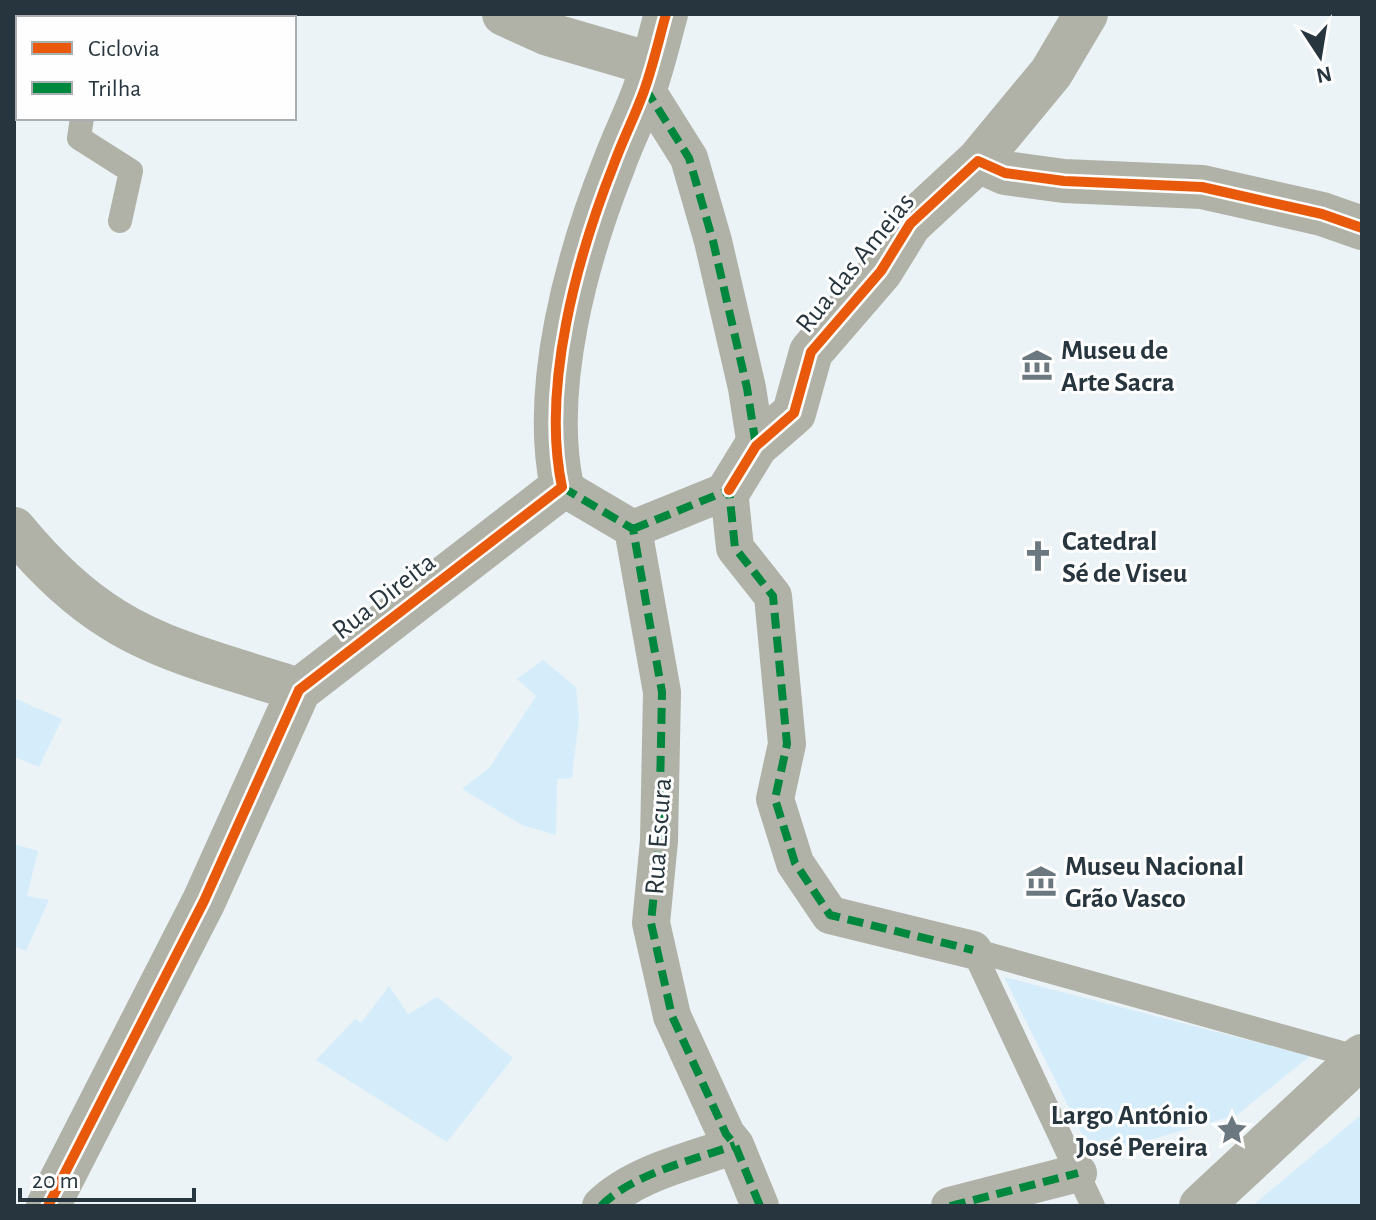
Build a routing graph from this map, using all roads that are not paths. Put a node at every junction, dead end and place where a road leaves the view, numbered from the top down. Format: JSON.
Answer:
{"nodes":[{"id":1,"x":504,"y":14,"type":"edge"},
{"id":2,"x":666,"y":14,"type":"edge"},
{"id":3,"x":1086,"y":14,"type":"edge"},
{"id":4,"x":648,"y":76,"type":"junction"},
{"id":5,"x":82,"y":120,"type":"edge"},
{"id":6,"x":978,"y":161,"type":"junction"},
{"id":7,"x":120,"y":221,"type":"dead end"},
{"id":8,"x":1362,"y":228,"type":"edge"},
{"id":9,"x":756,"y":446,"type":"junction"},
{"id":10,"x":562,"y":487,"type":"junction"},
{"id":11,"x":729,"y":490,"type":"junction"},
{"id":12,"x":14,"y":529,"type":"edge"},
{"id":13,"x":633,"y":529,"type":"junction"},
{"id":14,"x":299,"y":690,"type":"junction"},
{"id":15,"x":973,"y":950,"type":"junction"},
{"id":16,"x":1361,"y":1057,"type":"edge"},
{"id":17,"x":735,"y":1145,"type":"junction"},
{"id":18,"x":1085,"y":1190,"type":"edge"},
{"id":19,"x":48,"y":1206,"type":"edge"},
{"id":20,"x":601,"y":1206,"type":"edge"},
{"id":21,"x":760,"y":1206,"type":"edge"},
{"id":22,"x":950,"y":1206,"type":"edge"},
{"id":23,"x":1201,"y":1206,"type":"edge"}],
"edges":[{"from":1,"to":4,"type":"street"},
{"from":2,"to":4,"type":"street"},
{"from":3,"to":6,"type":"street","name":"Rua das Ameias"},
{"from":4,"to":9,"type":"street"},
{"from":4,"to":10,"type":"street"},
{"from":5,"to":7,"type":"lane"},
{"from":6,"to":8,"type":"street"},
{"from":6,"to":9,"type":"street","name":"Rua das Ameias"},
{"from":9,"to":11,"type":"street","name":"Rua das Ameias"},
{"from":10,"to":13,"type":"street"},
{"from":10,"to":14,"type":"street","name":"Rua Direita"},
{"from":11,"to":13,"type":"street"},
{"from":11,"to":15,"type":"street"},
{"from":12,"to":14,"type":"street"},
{"from":13,"to":17,"type":"street","name":"Rua Escura"},
{"from":14,"to":19,"type":"street","name":"Rua Direita"},
{"from":15,"to":16,"type":"lane"},
{"from":15,"to":18,"type":"lane"},
{"from":16,"to":23,"type":"street"},
{"from":17,"to":20,"type":"street"},
{"from":17,"to":21,"type":"street","name":"Rua Escura"},
{"from":18,"to":22,"type":"street"}]}
